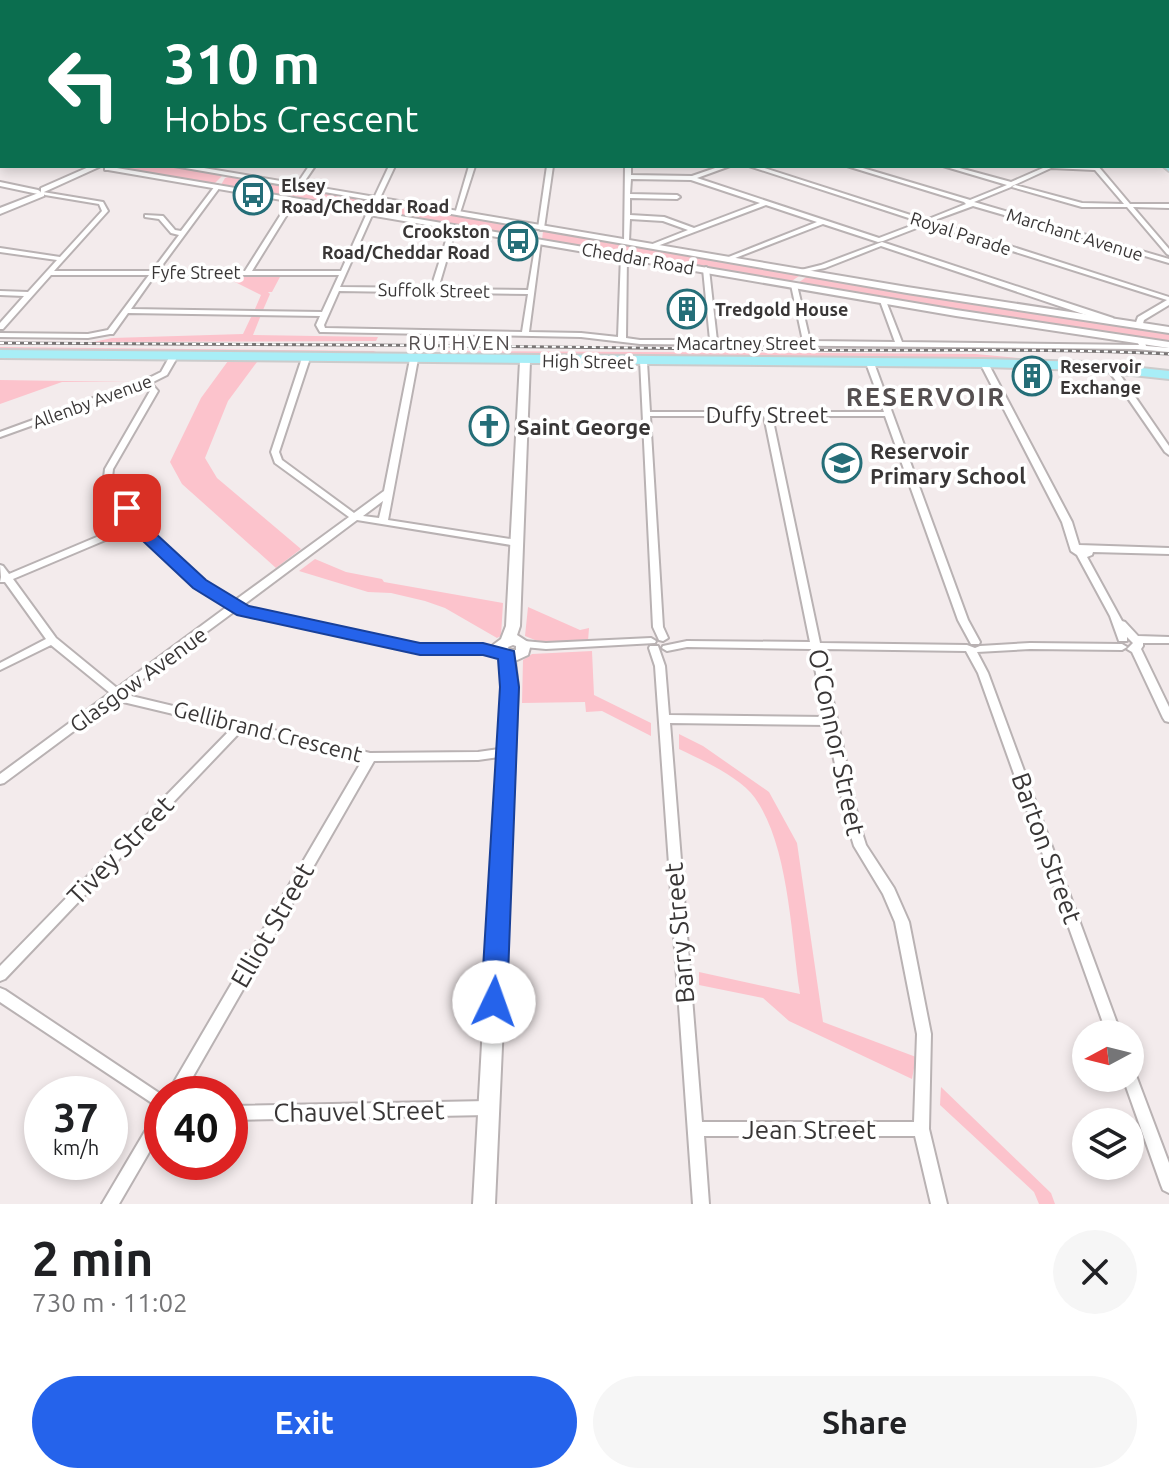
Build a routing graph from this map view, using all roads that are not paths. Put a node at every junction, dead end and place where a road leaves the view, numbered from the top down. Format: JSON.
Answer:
{"nodes":[{"id":1,"x":98,"y":168,"type":"edge"},
{"id":2,"x":204,"y":168,"type":"edge"},
{"id":3,"x":311,"y":168,"type":"edge"},
{"id":4,"x":391,"y":168,"type":"edge"},
{"id":5,"x":471,"y":168,"type":"edge"},
{"id":6,"x":550,"y":168,"type":"edge"},
{"id":7,"x":628,"y":168,"type":"edge"},
{"id":8,"x":721,"y":168,"type":"edge"},
{"id":9,"x":758,"y":168,"type":"edge"},
{"id":10,"x":857,"y":168,"type":"edge"},
{"id":11,"x":953,"y":168,"type":"edge"},
{"id":12,"x":1044,"y":168,"type":"edge"},
{"id":13,"x":1097,"y":168,"type":"edge"},
{"id":14,"x":229,"y":170,"type":"edge"},
{"id":15,"x":628,"y":177,"type":"junction"},
{"id":16,"x":692,"y":177,"type":"junction"},
{"id":17,"x":0,"y":184,"type":"edge"},
{"id":18,"x":1013,"y":185,"type":"junction"},
{"id":19,"x":217,"y":187,"type":"junction"},
{"id":20,"x":298,"y":187,"type":"junction"},
{"id":21,"x":43,"y":192,"type":"junction"},
{"id":22,"x":628,"y":196,"type":"junction"},
{"id":23,"x":677,"y":197,"type":"dead end"},
{"id":24,"x":293,"y":200,"type":"junction"},
{"id":25,"x":376,"y":200,"type":"junction"},
{"id":26,"x":765,"y":203,"type":"junction"},
{"id":27,"x":971,"y":203,"type":"junction"},
{"id":28,"x":1129,"y":206,"type":"junction"},
{"id":29,"x":1169,"y":206,"type":"edge"},
{"id":30,"x":0,"y":211,"type":"edge"},
{"id":31,"x":370,"y":213,"type":"junction"},
{"id":32,"x":457,"y":213,"type":"junction"},
{"id":33,"x":147,"y":216,"type":"dead end"},
{"id":34,"x":627,"y":217,"type":"junction"},
{"id":35,"x":821,"y":222,"type":"junction"},
{"id":36,"x":927,"y":222,"type":"junction"},
{"id":37,"x":453,"y":228,"type":"junction"},
{"id":38,"x":541,"y":228,"type":"junction"},
{"id":39,"x":694,"y":230,"type":"junction"},
{"id":40,"x":182,"y":233,"type":"junction"},
{"id":41,"x":539,"y":242,"type":"junction"},
{"id":42,"x":626,"y":242,"type":"junction"},
{"id":43,"x":880,"y":242,"type":"junction"},
{"id":44,"x":652,"y":246,"type":"junction"},
{"id":45,"x":0,"y":250,"type":"edge"},
{"id":46,"x":1169,"y":253,"type":"edge"},
{"id":47,"x":624,"y":255,"type":"junction"},
{"id":48,"x":62,"y":259,"type":"junction"},
{"id":49,"x":728,"y":259,"type":"junction"},
{"id":50,"x":1169,"y":261,"type":"edge"},
{"id":51,"x":706,"y":269,"type":"junction"},
{"id":52,"x":154,"y":271,"type":"junction"},
{"id":53,"x":800,"y":271,"type":"junction"},
{"id":54,"x":822,"y":271,"type":"junction"},
{"id":55,"x":248,"y":272,"type":"junction"},
{"id":56,"x":49,"y":273,"type":"junction"},
{"id":57,"x":343,"y":273,"type":"junction"},
{"id":58,"x":794,"y":285,"type":"junction"},
{"id":59,"x":336,"y":289,"type":"junction"},
{"id":60,"x":434,"y":290,"type":"junction"},
{"id":61,"x":531,"y":292,"type":"junction"},
{"id":62,"x":0,"y":293,"type":"edge"},
{"id":63,"x":30,"y":294,"type":"junction"},
{"id":64,"x":883,"y":301,"type":"junction"},
{"id":65,"x":1169,"y":301,"type":"edge"},
{"id":66,"x":1070,"y":307,"type":"junction"},
{"id":67,"x":125,"y":311,"type":"junction"},
{"id":68,"x":325,"y":313,"type":"junction"},
{"id":69,"x":1061,"y":314,"type":"junction"},
{"id":70,"x":1116,"y":322,"type":"junction"},
{"id":71,"x":1139,"y":325,"type":"junction"},
{"id":72,"x":0,"y":327,"type":"edge"},
{"id":73,"x":1165,"y":330,"type":"edge"},
{"id":74,"x":525,"y":334,"type":"junction"},
{"id":75,"x":0,"y":335,"type":"edge"},
{"id":76,"x":622,"y":340,"type":"junction"},
{"id":77,"x":1141,"y":341,"type":"junction"},
{"id":78,"x":714,"y":343,"type":"junction"},
{"id":79,"x":807,"y":343,"type":"junction"},
{"id":80,"x":899,"y":344,"type":"junction"},
{"id":81,"x":1121,"y":346,"type":"junction"},
{"id":82,"x":1169,"y":347,"type":"edge"},
{"id":83,"x":0,"y":354,"type":"edge"},
{"id":84,"x":174,"y":356,"type":"junction"},
{"id":85,"x":306,"y":358,"type":"junction"},
{"id":86,"x":414,"y":359,"type":"junction"},
{"id":87,"x":525,"y":361,"type":"junction"},
{"id":88,"x":643,"y":362,"type":"junction"},
{"id":89,"x":870,"y":363,"type":"junction"},
{"id":90,"x":984,"y":363,"type":"junction"},
{"id":91,"x":1108,"y":365,"type":"junction"},
{"id":92,"x":1169,"y":369,"type":"edge"},
{"id":93,"x":142,"y":383,"type":"junction"},
{"id":94,"x":767,"y":413,"type":"junction"},
{"id":95,"x":646,"y":414,"type":"junction"},
{"id":96,"x":888,"y":414,"type":"junction"},
{"id":97,"x":0,"y":435,"type":"edge"},
{"id":98,"x":1169,"y":452,"type":"edge"},
{"id":99,"x":390,"y":491,"type":"junction"},
{"id":100,"x":354,"y":517,"type":"junction"},
{"id":101,"x":383,"y":522,"type":"junction"},
{"id":102,"x":135,"y":524,"type":"junction"},
{"id":103,"x":517,"y":543,"type":"junction"},
{"id":104,"x":1084,"y":551,"type":"junction"},
{"id":105,"x":1169,"y":551,"type":"edge"},
{"id":106,"x":2,"y":576,"type":"edge"},
{"id":107,"x":236,"y":607,"type":"junction"},
{"id":108,"x":52,"y":640,"type":"junction"},
{"id":109,"x":1165,"y":640,"type":"edge"},
{"id":110,"x":659,"y":644,"type":"junction"},
{"id":111,"x":1129,"y":644,"type":"junction"},
{"id":112,"x":816,"y":645,"type":"junction"},
{"id":113,"x":973,"y":646,"type":"junction"},
{"id":114,"x":512,"y":648,"type":"junction"},
{"id":115,"x":0,"y":667,"type":"edge"},
{"id":116,"x":121,"y":691,"type":"junction"},
{"id":117,"x":1169,"y":718,"type":"edge"},
{"id":118,"x":663,"y":719,"type":"junction"},
{"id":119,"x":831,"y":721,"type":"junction"},
{"id":120,"x":240,"y":726,"type":"junction"},
{"id":121,"x":506,"y":756,"type":"junction"},
{"id":122,"x":370,"y":757,"type":"junction"},
{"id":123,"x":0,"y":780,"type":"edge"},
{"id":124,"x":0,"y":975,"type":"edge"},
{"id":125,"x":0,"y":994,"type":"edge"},
{"id":126,"x":1109,"y":1020,"type":"edge"},
{"id":127,"x":185,"y":1076,"type":"edge"},
{"id":128,"x":144,"y":1091,"type":"edge"},
{"id":129,"x":1135,"y":1092,"type":"edge"},
{"id":130,"x":488,"y":1108,"type":"junction"},
{"id":131,"x":248,"y":1113,"type":"edge"},
{"id":132,"x":696,"y":1129,"type":"junction"},
{"id":133,"x":921,"y":1129,"type":"junction"},
{"id":134,"x":144,"y":1146,"type":"edge"},
{"id":135,"x":1169,"y":1185,"type":"edge"},
{"id":136,"x":110,"y":1204,"type":"edge"},
{"id":137,"x":484,"y":1204,"type":"edge"},
{"id":138,"x":701,"y":1204,"type":"edge"},
{"id":139,"x":939,"y":1204,"type":"edge"}],
"edges":[{"from":1,"to":19,"type":"main road","name":"Cheddar Road"},
{"from":1,"to":21,"type":"main road"},
{"from":2,"to":14,"type":"main road","name":"Cheddar Road"},
{"from":3,"to":20,"type":"street"},
{"from":4,"to":25,"type":"street"},
{"from":5,"to":32,"type":"street"},
{"from":6,"to":38,"type":"street"},
{"from":7,"to":15,"type":"street"},
{"from":8,"to":16,"type":"street"},
{"from":9,"to":36,"type":"street","name":"Royal Parade"},
{"from":10,"to":27,"type":"street","name":"Marchant Avenue"},
{"from":11,"to":18,"type":"street"},
{"from":12,"to":18,"type":"street"},
{"from":13,"to":28,"type":"street"},
{"from":14,"to":19,"type":"main road"},
{"from":14,"to":20,"type":"main road","name":"Cheddar Road"},
{"from":15,"to":16,"type":"street"},
{"from":15,"to":22,"type":"street"},
{"from":16,"to":26,"type":"street"},
{"from":17,"to":21,"type":"street"},
{"from":18,"to":27,"type":"street"},
{"from":18,"to":28,"type":"street"},
{"from":19,"to":24,"type":"main road","name":"Cheddar Road"},
{"from":19,"to":40,"type":"street"},
{"from":20,"to":25,"type":"main road","name":"Cheddar Road"},
{"from":21,"to":30,"type":"main road"},
{"from":21,"to":48,"type":"street"},
{"from":22,"to":23,"type":"street"},
{"from":22,"to":34,"type":"street"},
{"from":24,"to":31,"type":"main road","name":"Cheddar Road"},
{"from":24,"to":55,"type":"street"},
{"from":25,"to":31,"type":"main road"},
{"from":25,"to":32,"type":"main road","name":"Cheddar Road"},
{"from":26,"to":35,"type":"street"},
{"from":26,"to":39,"type":"street"},
{"from":27,"to":36,"type":"street"},
{"from":27,"to":50,"type":"street","name":"Marchant Avenue"},
{"from":28,"to":29,"type":"street"},
{"from":28,"to":46,"type":"street"},
{"from":31,"to":37,"type":"main road","name":"Cheddar Road"},
{"from":31,"to":57,"type":"street"},
{"from":32,"to":38,"type":"main road","name":"Cheddar Road"},
{"from":33,"to":40,"type":"street"},
{"from":34,"to":39,"type":"street"},
{"from":34,"to":42,"type":"street"},
{"from":35,"to":43,"type":"street"},
{"from":35,"to":49,"type":"street"},
{"from":36,"to":43,"type":"street"},
{"from":36,"to":65,"type":"street","name":"Royal Parade"},
{"from":37,"to":41,"type":"main road","name":"Cheddar Road"},
{"from":37,"to":60,"type":"street"},
{"from":38,"to":41,"type":"main road"},
{"from":38,"to":42,"type":"main road","name":"Cheddar Road"},
{"from":39,"to":44,"type":"street"},
{"from":40,"to":52,"type":"street"},
{"from":41,"to":47,"type":"main road","name":"Cheddar Road"},
{"from":41,"to":61,"type":"street"},
{"from":42,"to":44,"type":"main road","name":"Cheddar Road"},
{"from":43,"to":54,"type":"street"},
{"from":43,"to":66,"type":"street"},
{"from":44,"to":49,"type":"main road","name":"Cheddar Road"},
{"from":45,"to":48,"type":"street"},
{"from":47,"to":51,"type":"main road","name":"Cheddar Road"},
{"from":47,"to":76,"type":"street"},
{"from":48,"to":56,"type":"street"},
{"from":49,"to":53,"type":"main road","name":"Cheddar Road"},
{"from":51,"to":58,"type":"main road","name":"Cheddar Road"},
{"from":51,"to":78,"type":"street"},
{"from":52,"to":55,"type":"street","name":"Fyfe Street"},
{"from":52,"to":56,"type":"street","name":"Fyfe Street"},
{"from":52,"to":67,"type":"street"},
{"from":53,"to":54,"type":"main road","name":"Cheddar Road"},
{"from":53,"to":58,"type":"main road"},
{"from":54,"to":69,"type":"main road","name":"Cheddar Road"},
{"from":55,"to":57,"type":"street","name":"Fyfe Street"},
{"from":56,"to":63,"type":"street"},
{"from":57,"to":59,"type":"street"},
{"from":58,"to":64,"type":"main road","name":"Cheddar Road"},
{"from":58,"to":79,"type":"street"},
{"from":59,"to":60,"type":"street","name":"Suffolk Street"},
{"from":59,"to":68,"type":"street"},
{"from":60,"to":61,"type":"street","name":"Suffolk Street"},
{"from":61,"to":74,"type":"street"},
{"from":62,"to":63,"type":"street"},
{"from":63,"to":72,"type":"street"},
{"from":64,"to":77,"type":"main road","name":"Cheddar Road"},
{"from":64,"to":80,"type":"street"},
{"from":65,"to":71,"type":"street"},
{"from":66,"to":69,"type":"street"},
{"from":66,"to":70,"type":"street"},
{"from":67,"to":68,"type":"street"},
{"from":67,"to":75,"type":"street"},
{"from":68,"to":74,"type":"street","name":"Macartney Street"},
{"from":69,"to":70,"type":"main road","name":"Cheddar Road"},
{"from":70,"to":71,"type":"main road","name":"Cheddar Road"},
{"from":71,"to":73,"type":"main road","name":"Cheddar Road"},
{"from":74,"to":76,"type":"street","name":"Macartney Street"},
{"from":76,"to":78,"type":"street","name":"Macartney Street"},
{"from":77,"to":81,"type":"street","name":"Macartney Street"},
{"from":77,"to":82,"type":"main road","name":"Cheddar Road"},
{"from":78,"to":79,"type":"street","name":"Macartney Street"},
{"from":79,"to":80,"type":"street","name":"Macartney Street"},
{"from":80,"to":81,"type":"street","name":"Macartney Street"},
{"from":81,"to":82,"type":"street","name":"Macartney Street"},
{"from":83,"to":84,"type":"main road","name":"High Street"},
{"from":84,"to":85,"type":"main road","name":"High Street"},
{"from":84,"to":93,"type":"street","name":"Allenby Avenue"},
{"from":85,"to":86,"type":"main road","name":"High Street"},
{"from":85,"to":100,"type":"street"},
{"from":86,"to":87,"type":"main road","name":"High Street"},
{"from":86,"to":99,"type":"street"},
{"from":87,"to":88,"type":"main road","name":"High Street"},
{"from":87,"to":103,"type":"main road"},
{"from":88,"to":89,"type":"main road","name":"High Street"},
{"from":88,"to":95,"type":"street","name":"Barry Street"},
{"from":89,"to":90,"type":"main road","name":"High Street"},
{"from":89,"to":96,"type":"street","name":"Barton Street"},
{"from":90,"to":91,"type":"main road","name":"High Street"},
{"from":90,"to":104,"type":"street"},
{"from":91,"to":92,"type":"main road","name":"High Street"},
{"from":91,"to":98,"type":"street"},
{"from":93,"to":97,"type":"street","name":"Allenby Avenue"},
{"from":93,"to":102,"type":"street"},
{"from":94,"to":95,"type":"street","name":"Duffy Street"},
{"from":94,"to":96,"type":"street","name":"Duffy Street"},
{"from":94,"to":112,"type":"street","name":"O'Connor Street"},
{"from":95,"to":110,"type":"street","name":"Barry Street"},
{"from":96,"to":113,"type":"street","name":"Barton Street"},
{"from":99,"to":100,"type":"street","name":"Glasgow Avenue"},
{"from":99,"to":101,"type":"street"},
{"from":100,"to":101,"type":"street"},
{"from":100,"to":107,"type":"street","name":"Glasgow Avenue"},
{"from":101,"to":103,"type":"street"},
{"from":102,"to":106,"type":"street"},
{"from":102,"to":107,"type":"street"},
{"from":103,"to":114,"type":"main road"},
{"from":104,"to":105,"type":"street"},
{"from":104,"to":111,"type":"street"},
{"from":106,"to":108,"type":"street"},
{"from":107,"to":114,"type":"street"},
{"from":107,"to":116,"type":"street","name":"Glasgow Avenue"},
{"from":108,"to":115,"type":"street"},
{"from":108,"to":116,"type":"street"},
{"from":109,"to":111,"type":"street"},
{"from":110,"to":112,"type":"street"},
{"from":110,"to":114,"type":"street"},
{"from":110,"to":118,"type":"street","name":"Barry Street"},
{"from":111,"to":113,"type":"street"},
{"from":111,"to":117,"type":"street"},
{"from":112,"to":113,"type":"street"},
{"from":112,"to":119,"type":"street","name":"O'Connor Street"},
{"from":113,"to":126,"type":"street","name":"Barton Street"},
{"from":114,"to":121,"type":"main road"},
{"from":116,"to":120,"type":"street","name":"Gellibrand Crescent"},
{"from":116,"to":123,"type":"street","name":"Glasgow Avenue"},
{"from":118,"to":119,"type":"street"},
{"from":118,"to":132,"type":"street","name":"Barry Street"},
{"from":119,"to":133,"type":"street","name":"O'Connor Street"},
{"from":120,"to":122,"type":"street","name":"Gellibrand Crescent"},
{"from":120,"to":124,"type":"street","name":"Tivey Street"},
{"from":121,"to":122,"type":"street","name":"Gellibrand Crescent"},
{"from":121,"to":130,"type":"main road"},
{"from":122,"to":127,"type":"street","name":"Elliot Street"},
{"from":125,"to":128,"type":"street"},
{"from":129,"to":135,"type":"street"},
{"from":130,"to":131,"type":"street","name":"Chauvel Street"},
{"from":130,"to":137,"type":"main road"},
{"from":132,"to":133,"type":"street","name":"Jean Street"},
{"from":132,"to":138,"type":"street","name":"Barry Street"},
{"from":133,"to":139,"type":"street","name":"O'Connor Street"},
{"from":134,"to":136,"type":"street"}]}
